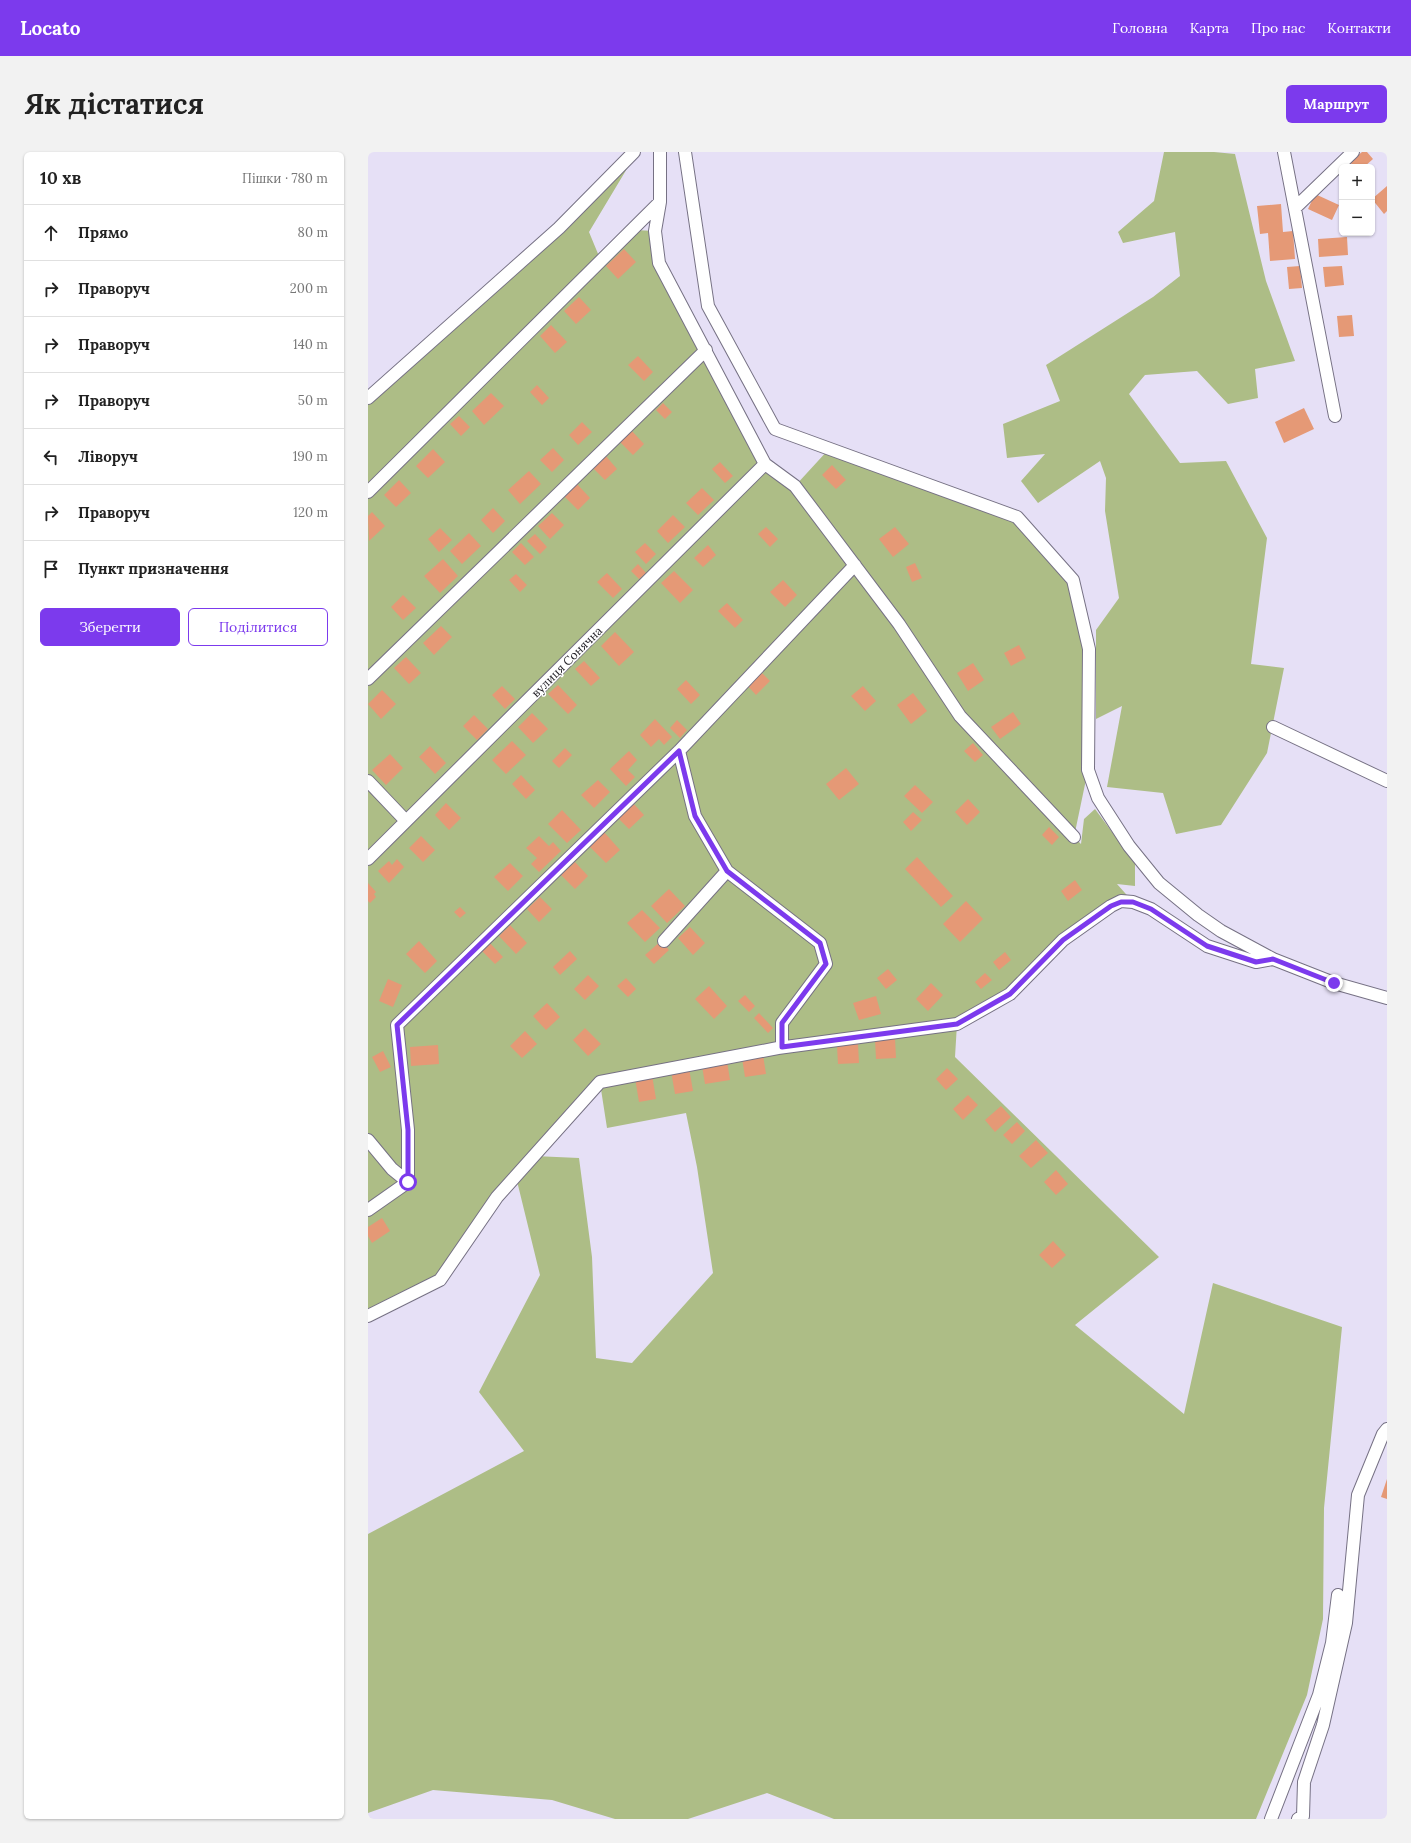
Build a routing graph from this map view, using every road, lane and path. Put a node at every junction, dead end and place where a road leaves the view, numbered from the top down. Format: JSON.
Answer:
{"nodes":[{"id":1,"x":634,"y":152,"type":"edge"},
{"id":2,"x":660,"y":152,"type":"edge"},
{"id":3,"x":685,"y":152,"type":"edge"},
{"id":4,"x":1284,"y":152,"type":"edge"},
{"id":5,"x":1353,"y":152,"type":"edge"},
{"id":6,"x":660,"y":202,"type":"junction"},
{"id":7,"x":1295,"y":208,"type":"junction"},
{"id":8,"x":706,"y":350,"type":"junction"},
{"id":9,"x":368,"y":398,"type":"edge"},
{"id":10,"x":1335,"y":416,"type":"dead end"},
{"id":11,"x":765,"y":464,"type":"junction"},
{"id":12,"x":368,"y":492,"type":"edge"},
{"id":13,"x":855,"y":566,"type":"junction"},
{"id":14,"x":368,"y":679,"type":"edge"},
{"id":15,"x":1272,"y":728,"type":"dead end"},
{"id":16,"x":679,"y":751,"type":"junction"},
{"id":17,"x":368,"y":781,"type":"edge"},
{"id":18,"x":1387,"y":781,"type":"edge"},
{"id":19,"x":406,"y":821,"type":"junction"},
{"id":20,"x":1074,"y":837,"type":"dead end"},
{"id":21,"x":368,"y":859,"type":"edge"},
{"id":22,"x":727,"y":871,"type":"junction"},
{"id":23,"x":664,"y":941,"type":"dead end"},
{"id":24,"x":1273,"y":959,"type":"junction"},
{"id":25,"x":1387,"y":998,"type":"edge"},
{"id":26,"x":782,"y":1047,"type":"junction"},
{"id":27,"x":368,"y":1140,"type":"edge"},
{"id":28,"x":408,"y":1182,"type":"junction"},
{"id":29,"x":368,"y":1210,"type":"edge"},
{"id":30,"x":368,"y":1316,"type":"edge"},
{"id":31,"x":1387,"y":1429,"type":"edge"},
{"id":32,"x":1338,"y":1595,"type":"dead end"},
{"id":33,"x":1271,"y":1819,"type":"edge"},
{"id":34,"x":1298,"y":1819,"type":"edge"}],
"edges":[{"from":1,"to":9,"type":"street"},
{"from":2,"to":6,"type":"street"},
{"from":3,"to":24,"type":"street"},
{"from":4,"to":7,"type":"street"},
{"from":5,"to":7,"type":"street"},
{"from":6,"to":8,"type":"street"},
{"from":6,"to":12,"type":"street"},
{"from":7,"to":10,"type":"street"},
{"from":8,"to":11,"type":"street"},
{"from":8,"to":14,"type":"street"},
{"from":11,"to":13,"type":"street"},
{"from":11,"to":19,"type":"street","name":"вулиця Сонячна"},
{"from":13,"to":16,"type":"street"},
{"from":13,"to":20,"type":"street"},
{"from":15,"to":18,"type":"street"},
{"from":16,"to":22,"type":"street"},
{"from":16,"to":28,"type":"street"},
{"from":17,"to":19,"type":"street"},
{"from":19,"to":21,"type":"street","name":"вулиця Сонячна"},
{"from":22,"to":23,"type":"street"},
{"from":22,"to":26,"type":"street"},
{"from":24,"to":25,"type":"street"},
{"from":24,"to":26,"type":"street"},
{"from":26,"to":30,"type":"street"},
{"from":27,"to":28,"type":"street"},
{"from":28,"to":29,"type":"street"},
{"from":31,"to":34,"type":"street"},
{"from":32,"to":33,"type":"street"}]}
